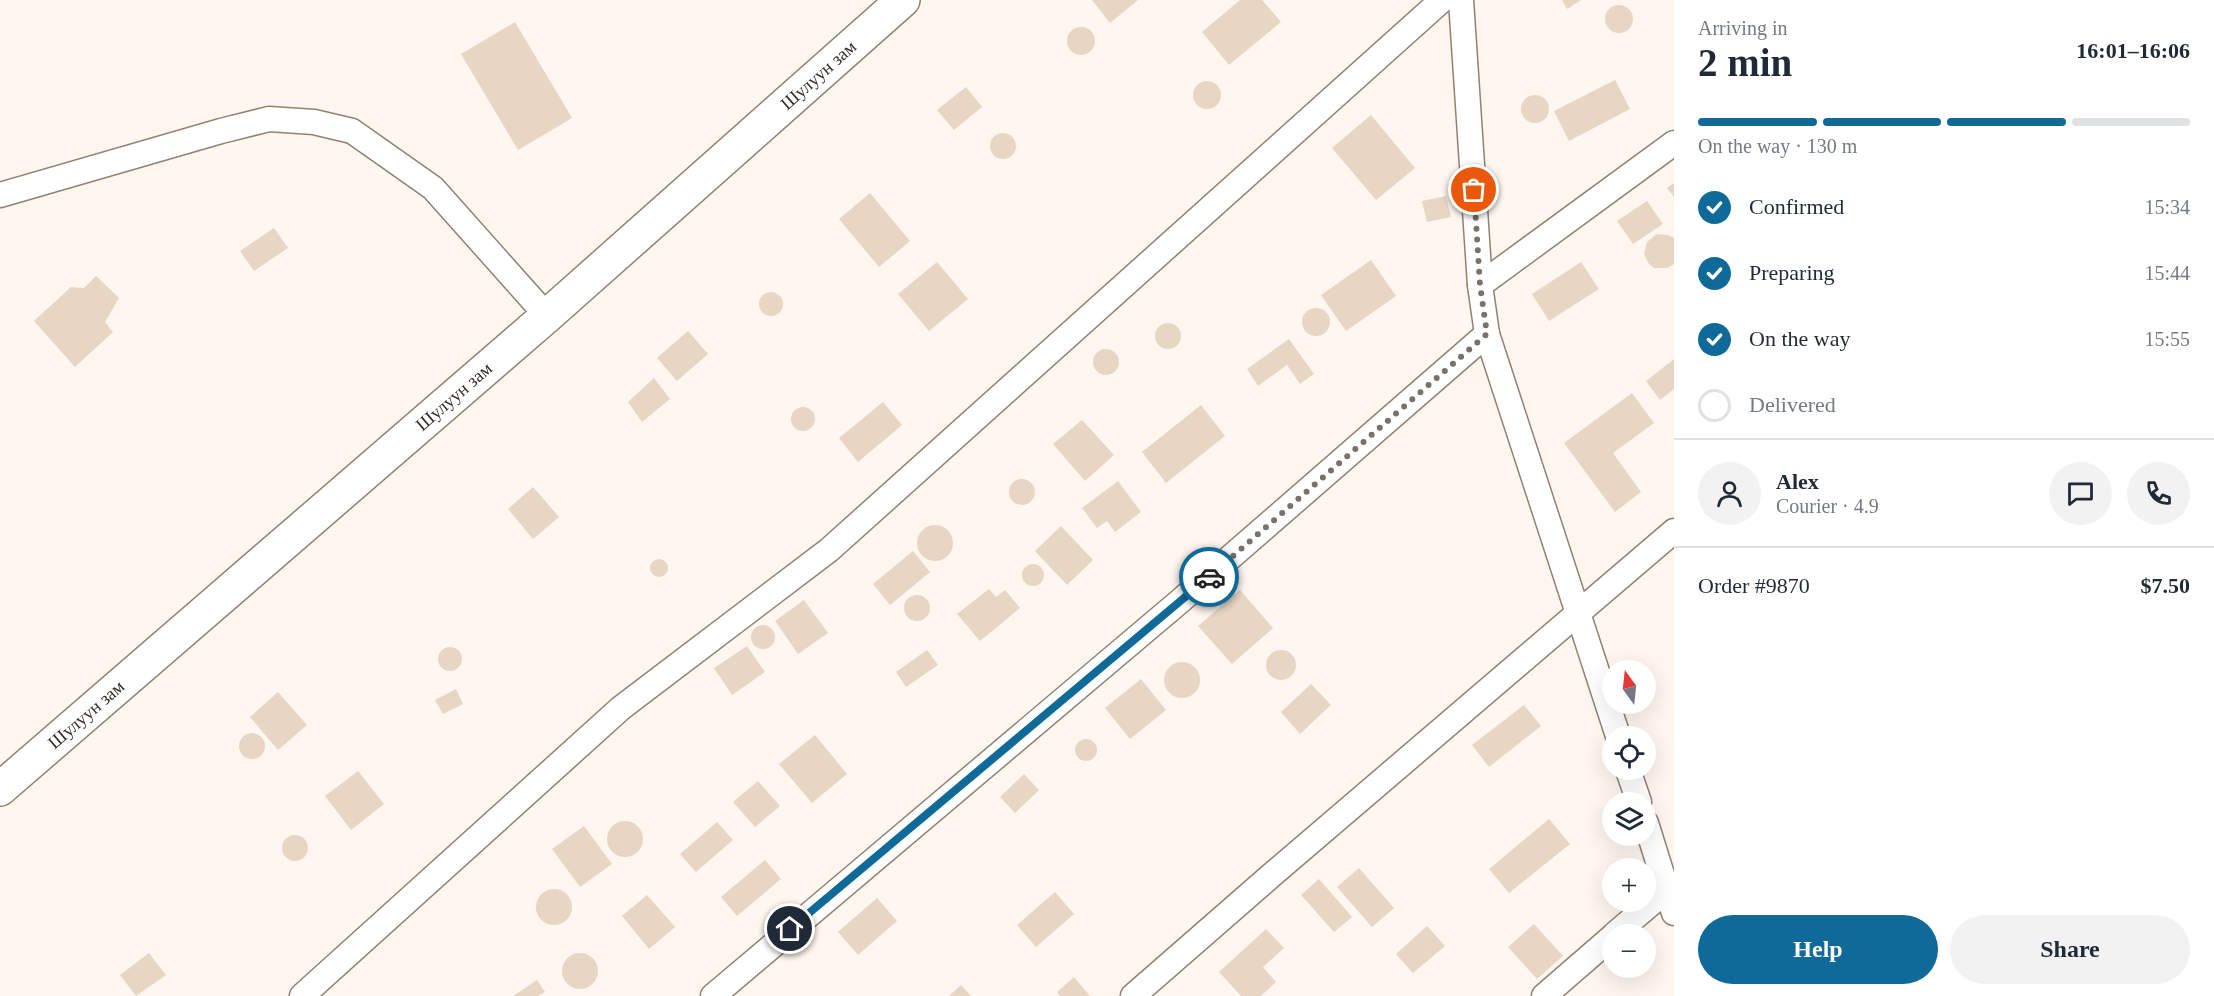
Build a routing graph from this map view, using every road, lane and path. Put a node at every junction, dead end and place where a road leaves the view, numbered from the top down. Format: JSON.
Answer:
{"nodes":[{"id":1,"x":903,"y":0,"type":"edge"},
{"id":2,"x":1442,"y":0,"type":"edge"},
{"id":3,"x":1461,"y":0,"type":"edge"},
{"id":4,"x":1674,"y":143,"type":"edge"},
{"id":5,"x":0,"y":195,"type":"edge"},
{"id":6,"x":1480,"y":285,"type":"junction"},
{"id":7,"x":547,"y":316,"type":"junction"},
{"id":8,"x":1487,"y":334,"type":"junction"},
{"id":9,"x":1674,"y":531,"type":"edge"},
{"id":10,"x":1578,"y":612,"type":"junction"},
{"id":11,"x":1615,"y":726,"type":"edge"},
{"id":12,"x":0,"y":789,"type":"edge"},
{"id":13,"x":1655,"y":846,"type":"edge"},
{"id":14,"x":1670,"y":887,"type":"edge"},
{"id":15,"x":1674,"y":913,"type":"edge"},
{"id":16,"x":1628,"y":924,"type":"edge"},
{"id":17,"x":1602,"y":946,"type":"edge"},
{"id":18,"x":302,"y":996,"type":"edge"},
{"id":19,"x":713,"y":996,"type":"edge"},
{"id":20,"x":1133,"y":996,"type":"edge"},
{"id":21,"x":1544,"y":996,"type":"edge"}],
"edges":[{"from":1,"to":7,"type":"street","name":"Шулуун зам"},
{"from":2,"to":18,"type":"street"},
{"from":3,"to":6,"type":"street"},
{"from":4,"to":6,"type":"street"},
{"from":5,"to":7,"type":"street"},
{"from":6,"to":8,"type":"street"},
{"from":7,"to":12,"type":"street","name":"Шулуун зам"},
{"from":8,"to":10,"type":"street"},
{"from":8,"to":19,"type":"street"},
{"from":9,"to":10,"type":"street"},
{"from":10,"to":11,"type":"street"},
{"from":10,"to":20,"type":"street"},
{"from":13,"to":14,"type":"street"},
{"from":14,"to":15,"type":"street"},
{"from":14,"to":16,"type":"street"},
{"from":17,"to":21,"type":"street"}]}
